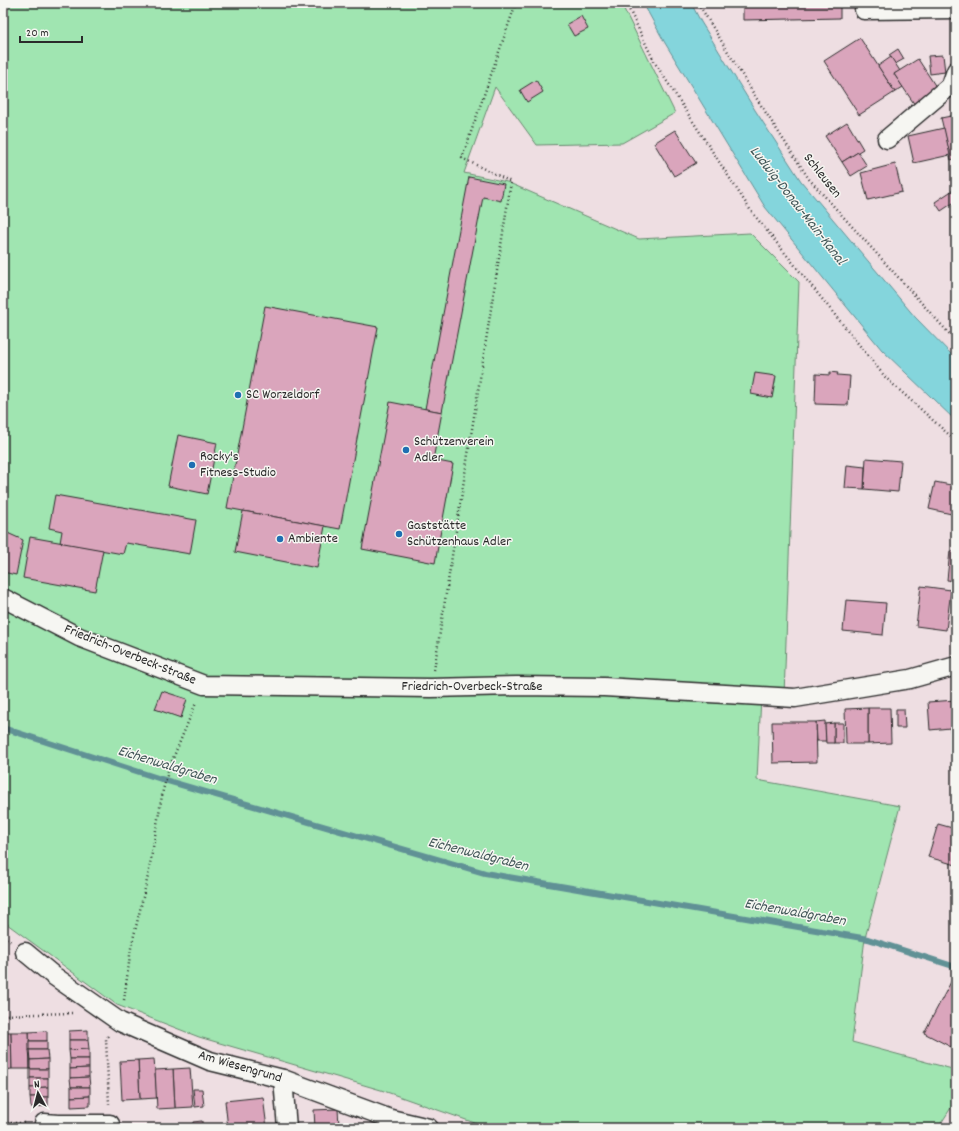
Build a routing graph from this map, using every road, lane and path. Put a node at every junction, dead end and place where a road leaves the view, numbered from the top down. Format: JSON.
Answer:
{"nodes":[{"id":1,"x":516,"y":3,"type":"edge"},
{"id":2,"x":626,"y":3,"type":"edge"},
{"id":3,"x":698,"y":3,"type":"edge"},
{"id":4,"x":956,"y":9,"type":"edge"},
{"id":5,"x":864,"y":10,"type":"dead end"},
{"id":6,"x":956,"y":71,"type":"edge"},
{"id":7,"x":887,"y":140,"type":"dead end"},
{"id":8,"x":956,"y":341,"type":"edge"},
{"id":9,"x":956,"y":441,"type":"edge"},
{"id":10,"x":3,"y":598,"type":"edge"},
{"id":11,"x":956,"y":666,"type":"edge"},
{"id":12,"x":204,"y":685,"type":"junction"},
{"id":13,"x":431,"y":688,"type":"junction"},
{"id":14,"x":24,"y":952,"type":"dead end"},
{"id":15,"x":3,"y":971,"type":"edge"},
{"id":16,"x":3,"y":1015,"type":"edge"},
{"id":17,"x":113,"y":1017,"type":"junction"},
{"id":18,"x":283,"y":1079,"type":"junction"},
{"id":19,"x":44,"y":1123,"type":"dead end"},
{"id":20,"x":110,"y":1123,"type":"edge"},
{"id":21,"x":287,"y":1128,"type":"edge"},
{"id":22,"x":429,"y":1128,"type":"edge"}],
"edges":[{"from":1,"to":13,"type":"path"},
{"from":2,"to":9,"type":"path"},
{"from":3,"to":8,"type":"path","name":"Schleusen"},
{"from":4,"to":5,"type":"street"},
{"from":6,"to":7,"type":"street"},
{"from":10,"to":12,"type":"street","name":"Friedrich-Overbeck-Straße"},
{"from":11,"to":13,"type":"street","name":"Friedrich-Overbeck-Straße"},
{"from":12,"to":13,"type":"street","name":"Friedrich-Overbeck-Straße"},
{"from":12,"to":17,"type":"path"},
{"from":14,"to":17,"type":"street","name":"Am Wiesengrund"},
{"from":15,"to":16,"type":"path"},
{"from":16,"to":17,"type":"path"},
{"from":17,"to":18,"type":"street","name":"Am Wiesengrund"},
{"from":17,"to":20,"type":"path"},
{"from":18,"to":21,"type":"street"},
{"from":18,"to":22,"type":"street","name":"Am Wiesengrund"},
{"from":19,"to":20,"type":"street"}]}
